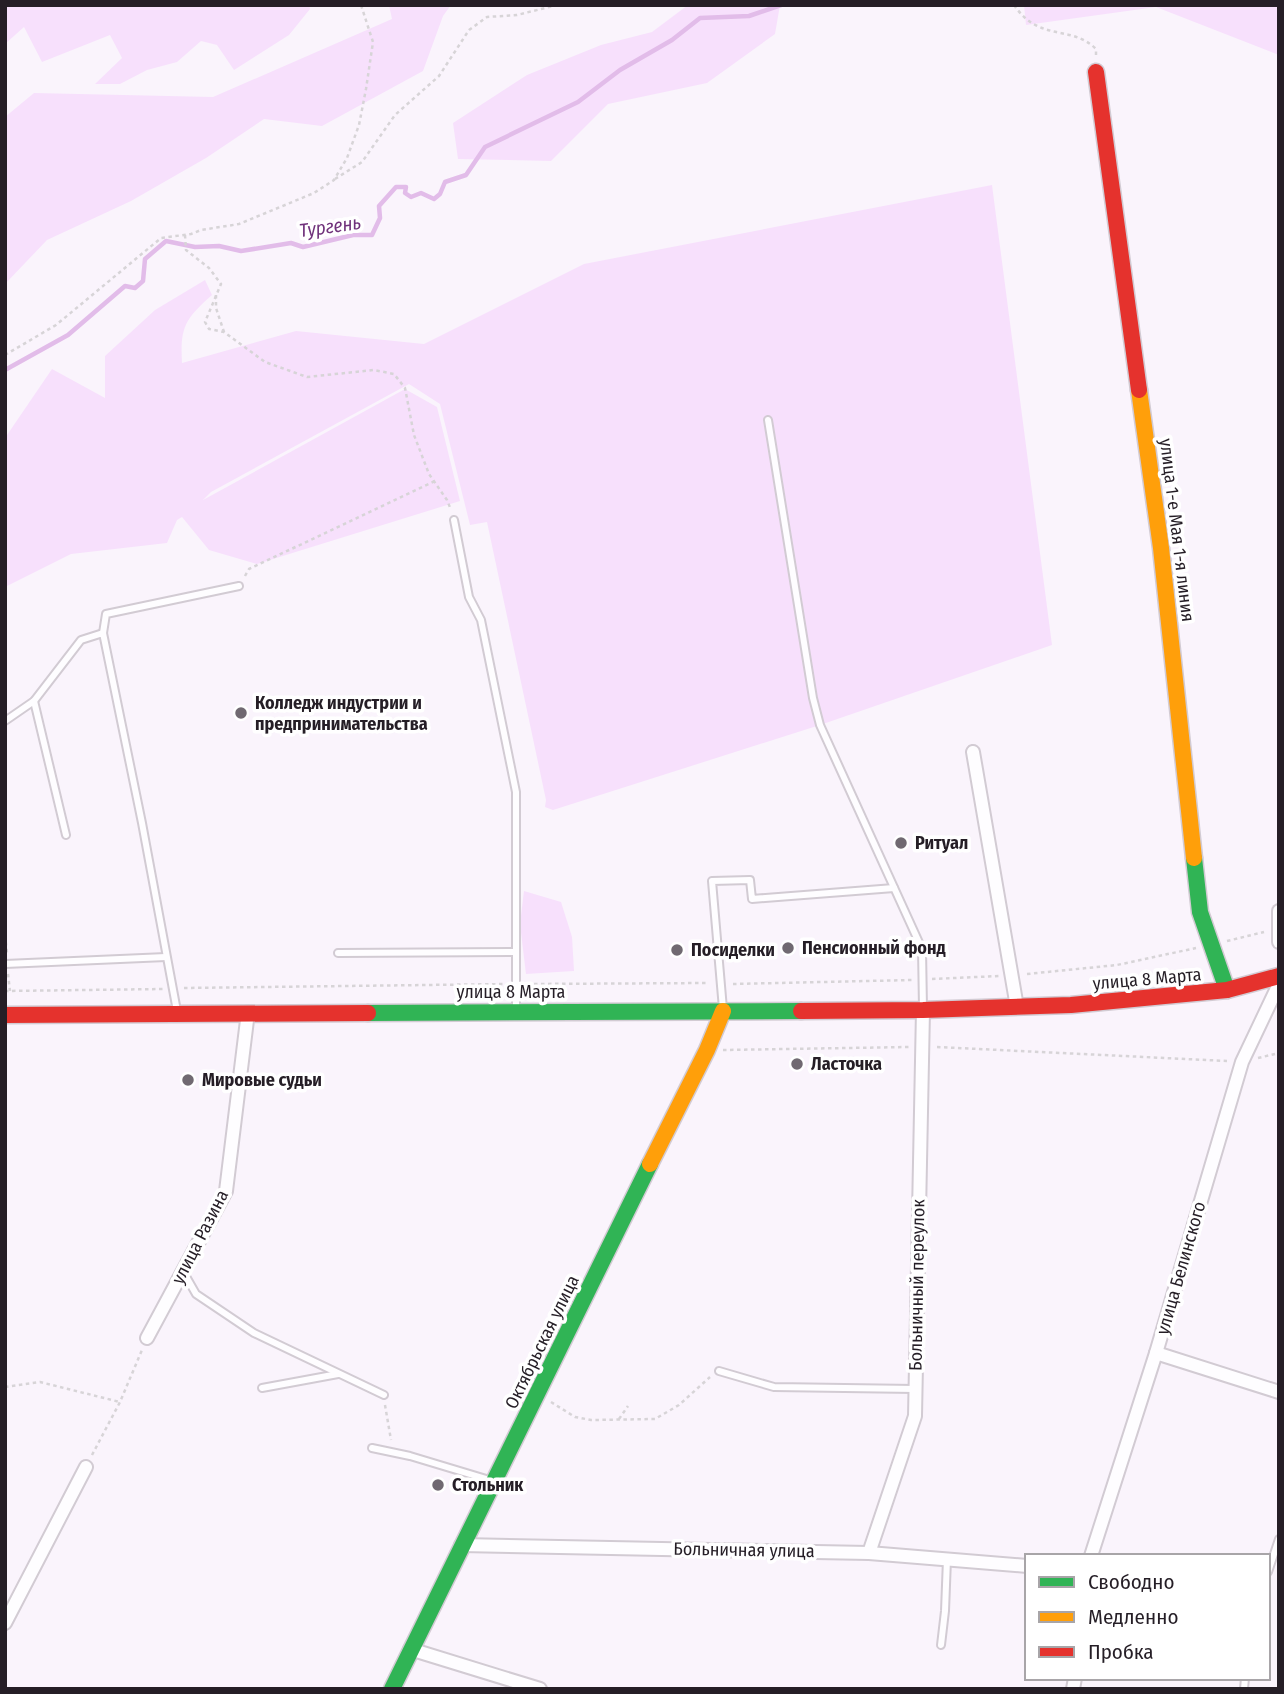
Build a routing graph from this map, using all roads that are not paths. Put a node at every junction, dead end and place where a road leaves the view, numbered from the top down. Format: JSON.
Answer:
{"nodes":[{"id":1,"x":1096,"y":72,"type":"road end"},
{"id":2,"x":768,"y":420,"type":"dead end"},
{"id":3,"x":454,"y":520,"type":"road end"},
{"id":4,"x":239,"y":586,"type":"road end"},
{"id":5,"x":103,"y":633,"type":"junction"},
{"id":6,"x":34,"y":701,"type":"junction"},
{"id":7,"x":5,"y":721,"type":"edge"},
{"id":8,"x":973,"y":752,"type":"dead end"},
{"id":9,"x":66,"y":835,"type":"dead end"},
{"id":10,"x":894,"y":888,"type":"junction"},
{"id":11,"x":1279,"y":911,"type":"edge"},
{"id":12,"x":1277,"y":928,"type":"edge"},
{"id":13,"x":1279,"y":942,"type":"edge"},
{"id":14,"x":516,"y":952,"type":"junction"},
{"id":15,"x":338,"y":953,"type":"dead end"},
{"id":16,"x":166,"y":957,"type":"junction"},
{"id":17,"x":5,"y":964,"type":"edge"},
{"id":18,"x":1279,"y":976,"type":"edge"},
{"id":19,"x":1279,"y":984,"type":"edge"},
{"id":20,"x":1227,"y":990,"type":"junction"},
{"id":21,"x":1017,"y":1007,"type":"junction"},
{"id":22,"x":923,"y":1010,"type":"junction"},
{"id":23,"x":516,"y":1011,"type":"junction"},
{"id":24,"x":723,"y":1011,"type":"junction"},
{"id":25,"x":248,"y":1012,"type":"junction"},
{"id":26,"x":177,"y":1013,"type":"junction"},
{"id":27,"x":5,"y":1015,"type":"edge"},
{"id":28,"x":183,"y":1271,"type":"junction"},
{"id":29,"x":147,"y":1338,"type":"road end"},
{"id":30,"x":1156,"y":1353,"type":"junction"},
{"id":31,"x":719,"y":1371,"type":"road end"},
{"id":32,"x":340,"y":1373,"type":"junction"},
{"id":33,"x":262,"y":1388,"type":"dead end"},
{"id":34,"x":915,"y":1389,"type":"junction"},
{"id":35,"x":1279,"y":1392,"type":"edge"},
{"id":36,"x":384,"y":1395,"type":"road end"},
{"id":37,"x":372,"y":1448,"type":"dead end"},
{"id":38,"x":86,"y":1467,"type":"dead end"},
{"id":39,"x":495,"y":1482,"type":"junction"},
{"id":40,"x":1279,"y":1539,"type":"edge"},
{"id":41,"x":461,"y":1545,"type":"junction"},
{"id":42,"x":869,"y":1553,"type":"junction"},
{"id":43,"x":1092,"y":1554,"type":"edge"},
{"id":44,"x":947,"y":1559,"type":"junction"},
{"id":45,"x":1025,"y":1566,"type":"edge"},
{"id":46,"x":1270,"y":1566,"type":"edge"},
{"id":47,"x":6,"y":1618,"type":"edge"},
{"id":48,"x":942,"y":1645,"type":"dead end"},
{"id":49,"x":410,"y":1648,"type":"junction"},
{"id":50,"x":393,"y":1689,"type":"edge"},
{"id":51,"x":540,"y":1689,"type":"edge"}],
"edges":[{"from":1,"to":20,"type":"street","name":"улица 1-е Мая 1-я линия"},
{"from":2,"to":10,"type":"lane"},
{"from":3,"to":14,"type":"lane"},
{"from":4,"to":5,"type":"lane"},
{"from":5,"to":6,"type":"lane"},
{"from":5,"to":16,"type":"lane"},
{"from":6,"to":7,"type":"lane"},
{"from":6,"to":9,"type":"lane"},
{"from":8,"to":21,"type":"street"},
{"from":10,"to":22,"type":"lane"},
{"from":10,"to":24,"type":"lane"},
{"from":11,"to":12,"type":"street"},
{"from":12,"to":13,"type":"street"},
{"from":14,"to":15,"type":"lane"},
{"from":14,"to":23,"type":"lane"},
{"from":16,"to":17,"type":"lane"},
{"from":16,"to":26,"type":"lane"},
{"from":18,"to":20,"type":"street","name":"улица 8 Марта"},
{"from":19,"to":30,"type":"street","name":"улица Белинского"},
{"from":20,"to":21,"type":"street","name":"улица 8 Марта"},
{"from":21,"to":22,"type":"street","name":"улица 8 Марта"},
{"from":22,"to":24,"type":"street","name":"улица 8 Марта"},
{"from":22,"to":34,"type":"street","name":"Больничный переулок"},
{"from":23,"to":24,"type":"street","name":"улица 8 Марта"},
{"from":23,"to":25,"type":"street","name":"улица 8 Марта"},
{"from":24,"to":39,"type":"street","name":"Октябрьская улица"},
{"from":25,"to":26,"type":"street","name":"улица 8 Марта"},
{"from":25,"to":28,"type":"street","name":"улица Разина"},
{"from":26,"to":27,"type":"street","name":"улица 8 Марта"},
{"from":28,"to":29,"type":"street","name":"улица Разина"},
{"from":28,"to":32,"type":"lane"},
{"from":30,"to":35,"type":"street"},
{"from":30,"to":43,"type":"street","name":"улица Белинского"},
{"from":31,"to":34,"type":"lane"},
{"from":32,"to":33,"type":"lane"},
{"from":32,"to":36,"type":"lane"},
{"from":34,"to":42,"type":"street","name":"Больничный переулок"},
{"from":37,"to":39,"type":"lane"},
{"from":38,"to":47,"type":"street"},
{"from":39,"to":41,"type":"street","name":"Октябрьская улица"},
{"from":40,"to":46,"type":"lane"},
{"from":41,"to":42,"type":"street","name":"Больничная улица"},
{"from":41,"to":49,"type":"street","name":"Октябрьская улица"},
{"from":42,"to":44,"type":"street","name":"Больничная улица"},
{"from":44,"to":45,"type":"street","name":"Больничная улица"},
{"from":44,"to":48,"type":"lane"},
{"from":49,"to":50,"type":"street","name":"Октябрьская улица"},
{"from":49,"to":51,"type":"street"}]}
